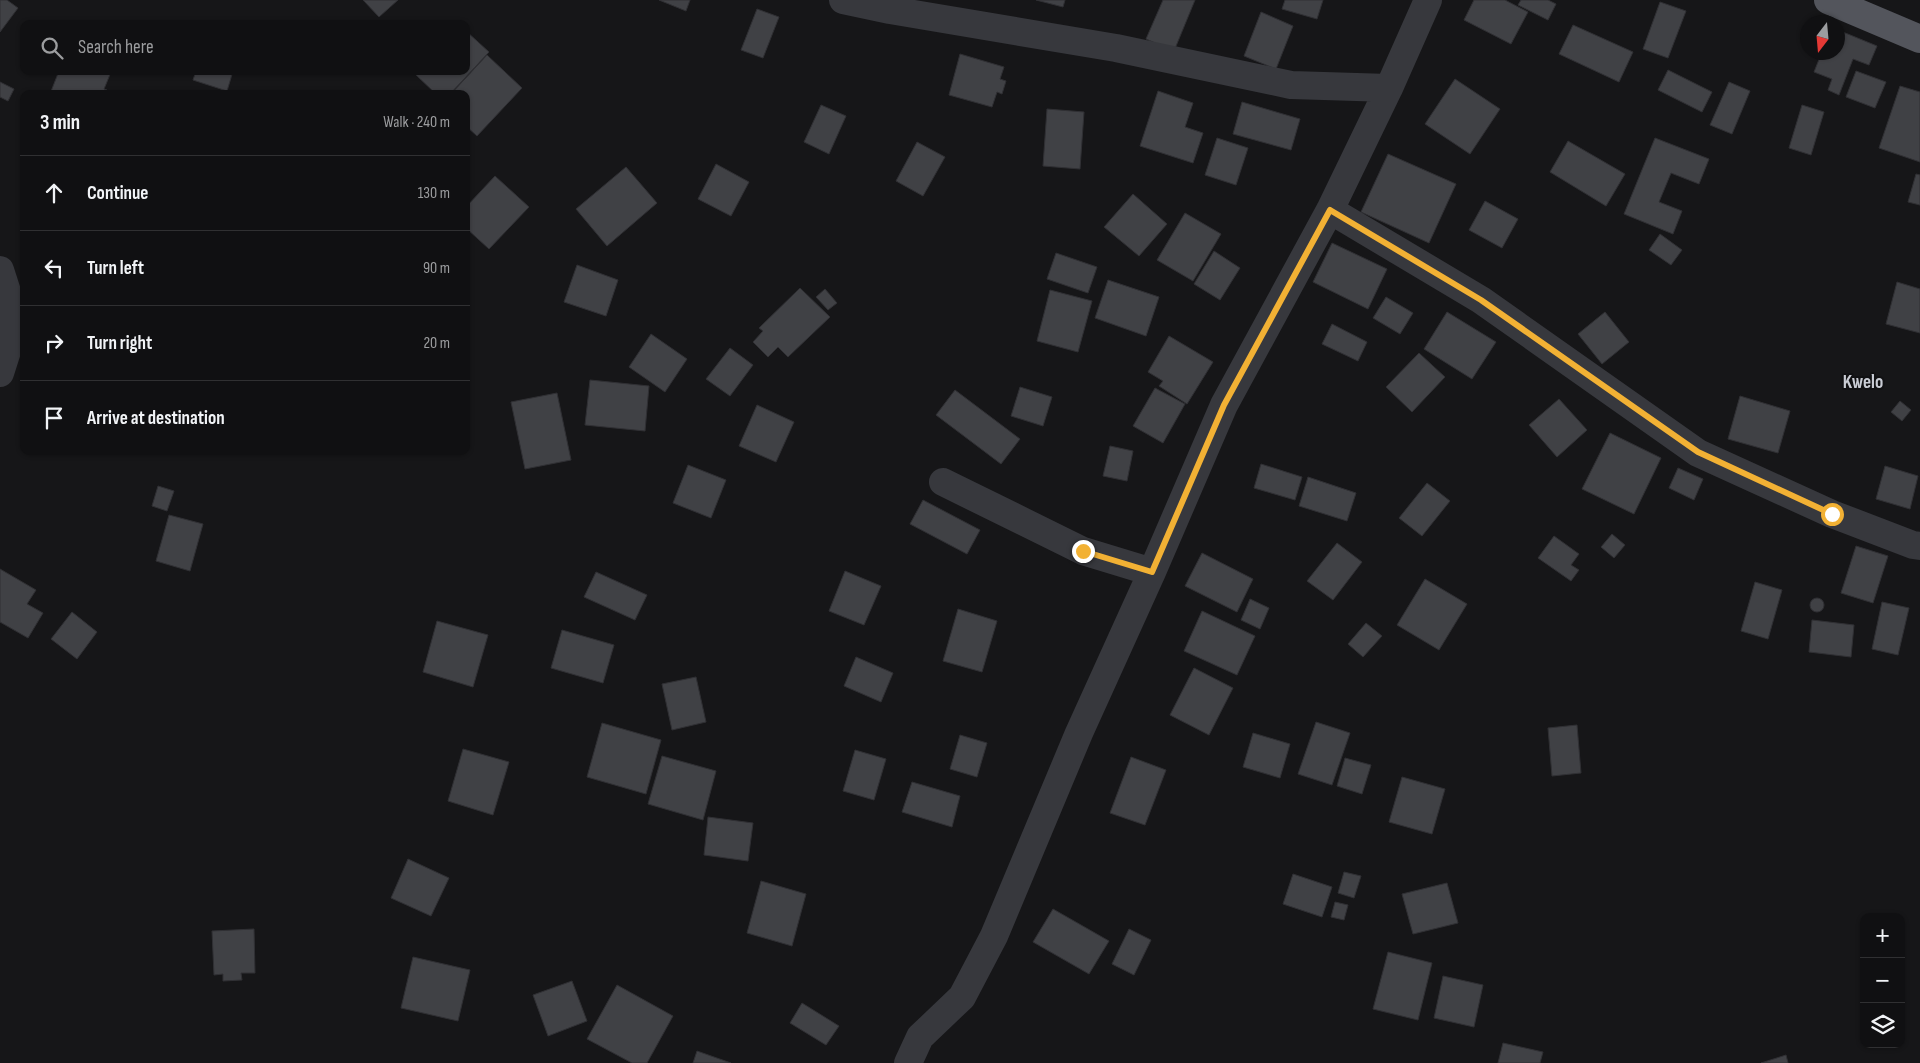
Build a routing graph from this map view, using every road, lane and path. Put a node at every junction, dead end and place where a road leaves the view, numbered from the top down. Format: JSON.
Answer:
{"nodes":[{"id":1,"x":843,"y":0,"type":"edge"},
{"id":2,"x":1428,"y":0,"type":"edge"},
{"id":3,"x":1828,"y":0,"type":"edge"},
{"id":4,"x":1920,"y":39,"type":"edge"},
{"id":5,"x":1389,"y":88,"type":"junction"},
{"id":6,"x":1330,"y":210,"type":"junction"},
{"id":7,"x":0,"y":270,"type":"edge"},
{"id":8,"x":0,"y":372,"type":"edge"},
{"id":9,"x":943,"y":482,"type":"dead end"},
{"id":10,"x":1920,"y":546,"type":"edge"},
{"id":11,"x":1152,"y":572,"type":"junction"},
{"id":12,"x":908,"y":1063,"type":"edge"}],
"edges":[{"from":1,"to":5,"type":"street"},
{"from":2,"to":5,"type":"street"},
{"from":3,"to":4,"type":"main road"},
{"from":5,"to":6,"type":"street"},
{"from":6,"to":10,"type":"street"},
{"from":6,"to":11,"type":"street"},
{"from":7,"to":8,"type":"street"},
{"from":9,"to":11,"type":"street"},
{"from":11,"to":12,"type":"street"}]}
